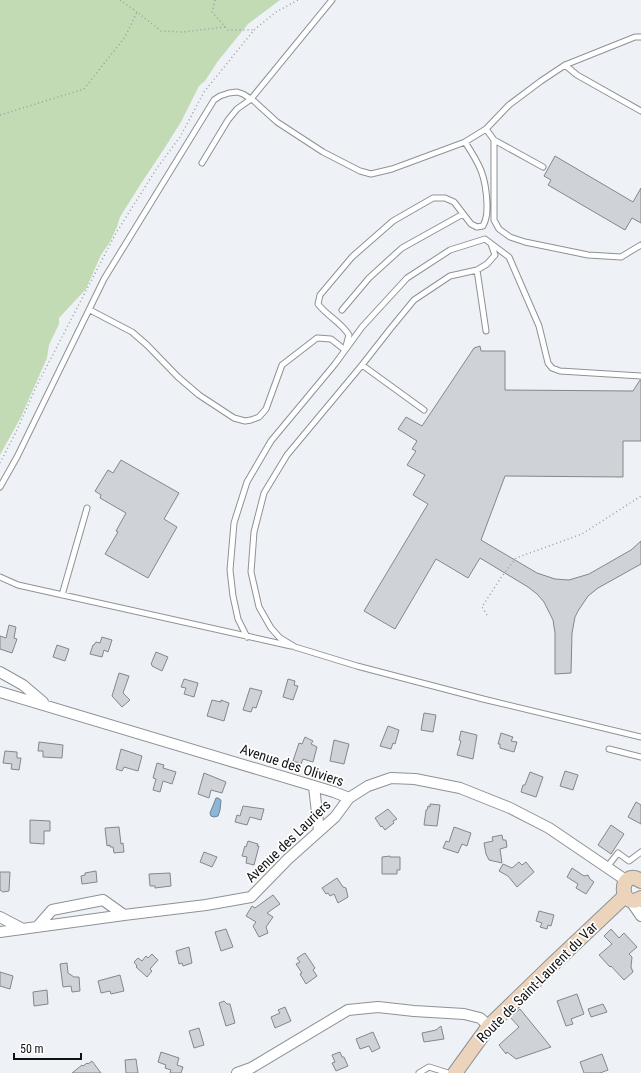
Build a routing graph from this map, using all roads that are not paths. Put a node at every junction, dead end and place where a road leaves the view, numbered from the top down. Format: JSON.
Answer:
{"nodes":[{"id":1,"x":332,"y":0,"type":"edge"},
{"id":2,"x":641,"y":37,"type":"edge"},
{"id":3,"x":564,"y":65,"type":"junction"},
{"id":4,"x":251,"y":99,"type":"junction"},
{"id":5,"x":641,"y":111,"type":"edge"},
{"id":6,"x":486,"y":129,"type":"junction"},
{"id":7,"x":494,"y":140,"type":"junction"},
{"id":8,"x":465,"y":142,"type":"junction"},
{"id":9,"x":202,"y":163,"type":"dead end"},
{"id":10,"x":543,"y":167,"type":"dead end"},
{"id":11,"x":463,"y":214,"type":"junction"},
{"id":12,"x":491,"y":244,"type":"junction"},
{"id":13,"x":641,"y":245,"type":"edge"},
{"id":14,"x":477,"y":270,"type":"junction"},
{"id":15,"x":90,"y":310,"type":"junction"},
{"id":16,"x":342,"y":310,"type":"dead end"},
{"id":17,"x":486,"y":331,"type":"dead end"},
{"id":18,"x":345,"y":350,"type":"junction"},
{"id":19,"x":362,"y":365,"type":"junction"},
{"id":20,"x":641,"y":376,"type":"edge"},
{"id":21,"x":424,"y":410,"type":"dead end"},
{"id":22,"x":0,"y":487,"type":"edge"},
{"id":23,"x":87,"y":508,"type":"dead end"},
{"id":24,"x":0,"y":577,"type":"edge"},
{"id":25,"x":62,"y":595,"type":"junction"},
{"id":26,"x":247,"y":636,"type":"junction"},
{"id":27,"x":295,"y":647,"type":"junction"},
{"id":28,"x":0,"y":672,"type":"edge"},
{"id":29,"x":0,"y":692,"type":"edge"},
{"id":30,"x":46,"y":705,"type":"junction"},
{"id":31,"x":641,"y":737,"type":"edge"},
{"id":32,"x":609,"y":749,"type":"dead end"},
{"id":33,"x":641,"y":757,"type":"edge"},
{"id":34,"x":314,"y":786,"type":"junction"},
{"id":35,"x":349,"y":798,"type":"junction"},
{"id":36,"x":319,"y":831,"type":"junction"},
{"id":37,"x":641,"y":852,"type":"edge"},
{"id":38,"x":607,"y":867,"type":"junction"},
{"id":39,"x":637,"y":880,"type":"edge"},
{"id":40,"x":634,"y":898,"type":"edge"},
{"id":41,"x":124,"y":915,"type":"junction"},
{"id":42,"x":641,"y":915,"type":"edge"},
{"id":43,"x":0,"y":917,"type":"edge"},
{"id":44,"x":37,"y":927,"type":"junction"},
{"id":45,"x":21,"y":928,"type":"junction"},
{"id":46,"x":0,"y":932,"type":"edge"},
{"id":47,"x":489,"y":1026,"type":"junction"},
{"id":48,"x":237,"y":1073,"type":"edge"},
{"id":49,"x":419,"y":1073,"type":"edge"},
{"id":50,"x":448,"y":1073,"type":"edge"},
{"id":51,"x":455,"y":1073,"type":"edge"}],
"edges":[{"from":1,"to":4,"type":"lane"},
{"from":2,"to":3,"type":"lane"},
{"from":3,"to":5,"type":"lane"},
{"from":3,"to":6,"type":"lane"},
{"from":4,"to":8,"type":"lane"},
{"from":4,"to":9,"type":"lane"},
{"from":4,"to":15,"type":"lane"},
{"from":6,"to":7,"type":"lane"},
{"from":6,"to":8,"type":"lane"},
{"from":7,"to":10,"type":"lane"},
{"from":7,"to":13,"type":"lane"},
{"from":8,"to":11,"type":"lane"},
{"from":11,"to":16,"type":"lane"},
{"from":11,"to":18,"type":"lane"},
{"from":12,"to":14,"type":"lane"},
{"from":12,"to":18,"type":"lane"},
{"from":12,"to":20,"type":"lane"},
{"from":14,"to":17,"type":"lane"},
{"from":14,"to":19,"type":"lane"},
{"from":15,"to":18,"type":"lane"},
{"from":15,"to":22,"type":"lane"},
{"from":18,"to":26,"type":"lane"},
{"from":19,"to":21,"type":"lane"},
{"from":19,"to":27,"type":"lane"},
{"from":23,"to":25,"type":"lane"},
{"from":24,"to":25,"type":"lane"},
{"from":25,"to":26,"type":"lane"},
{"from":26,"to":27,"type":"lane"},
{"from":27,"to":31,"type":"lane"},
{"from":28,"to":30,"type":"street","name":"Avenue des Oliviers"},
{"from":29,"to":30,"type":"street","name":"Avenue des Oliviers"},
{"from":30,"to":34,"type":"street","name":"Avenue des Oliviers"},
{"from":32,"to":33,"type":"lane"},
{"from":34,"to":35,"type":"street","name":"Avenue des Oliviers"},
{"from":34,"to":36,"type":"street"},
{"from":35,"to":36,"type":"street","name":"Avenue des Lauriers"},
{"from":35,"to":38,"type":"street","name":"Avenue des Oliviers"},
{"from":36,"to":41,"type":"street","name":"Avenue des Lauriers"},
{"from":37,"to":38,"type":"lane"},
{"from":38,"to":39,"type":"street","name":"Avenue des Oliviers"},
{"from":39,"to":40,"type":"main road"},
{"from":40,"to":42,"type":"street"},
{"from":40,"to":47,"type":"main road","name":"Route de Saint-Laurent du Var"},
{"from":41,"to":44,"type":"street","name":"Avenue des Lauriers"},
{"from":41,"to":44,"type":"street"},
{"from":43,"to":45,"type":"street"},
{"from":44,"to":45,"type":"street","name":"Avenue des Lauriers"},
{"from":45,"to":46,"type":"street","name":"Avenue des Lauriers"},
{"from":47,"to":48,"type":"street"},
{"from":47,"to":51,"type":"main road","name":"Route de Saint-Laurent du Var"},
{"from":49,"to":50,"type":"lane"}]}
